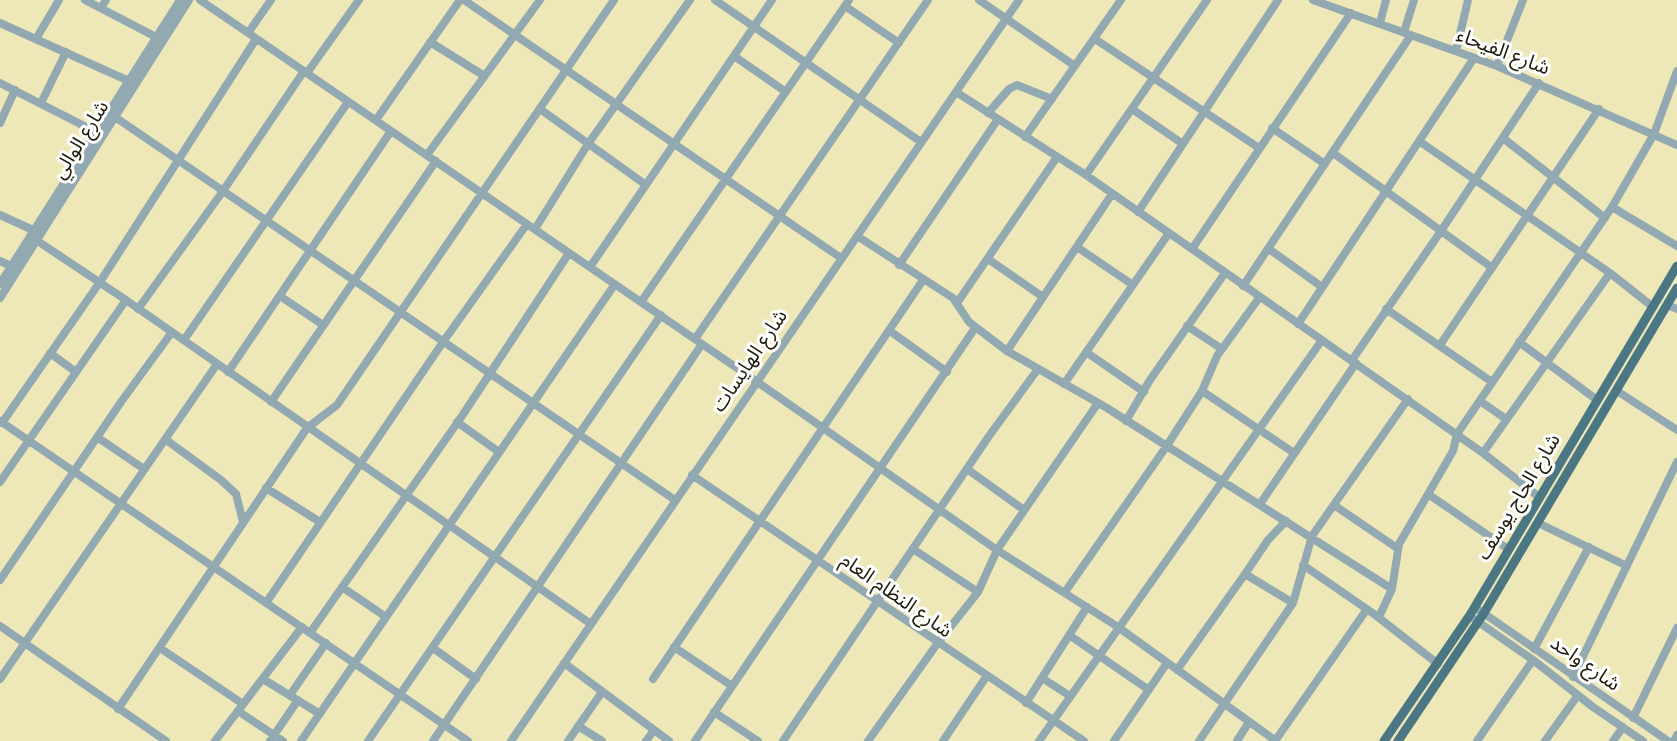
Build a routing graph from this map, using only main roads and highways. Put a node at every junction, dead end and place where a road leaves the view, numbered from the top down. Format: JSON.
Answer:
{"nodes":[{"id":1,"x":1677,"y":266,"type":"edge"},
{"id":2,"x":1677,"y":288,"type":"edge"},
{"id":3,"x":1404,"y":739,"type":"edge"},
{"id":4,"x":1384,"y":741,"type":"edge"}],
"edges":[{"from":1,"to":4,"type":"main road","name":"شارع الحاج يوسف"},
{"from":2,"to":3,"type":"main road","name":"شارع الحاج يوسف"}]}
